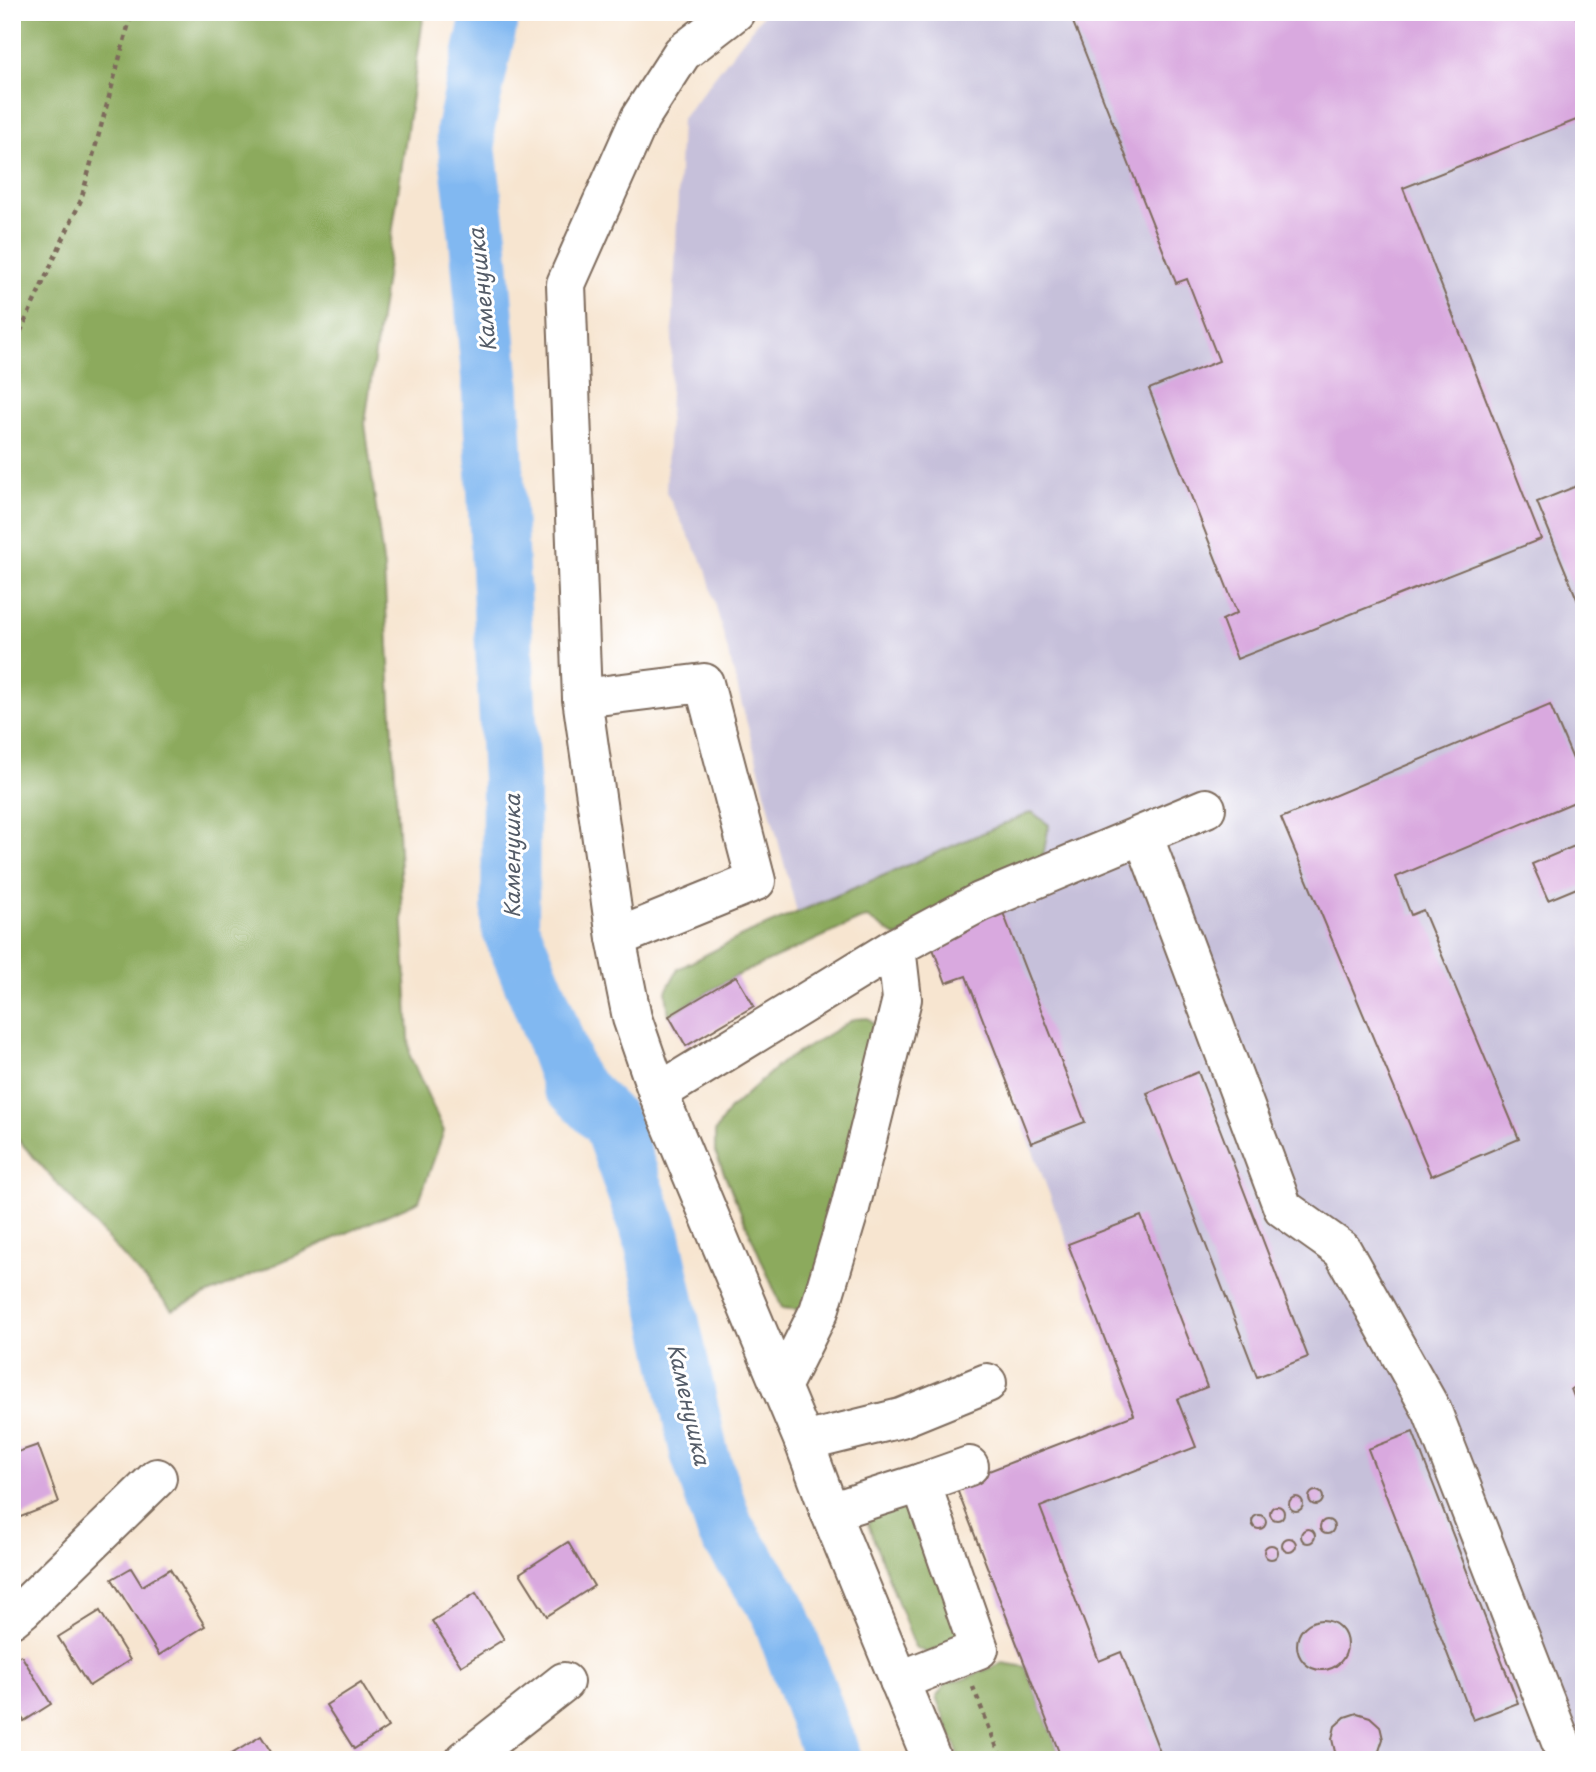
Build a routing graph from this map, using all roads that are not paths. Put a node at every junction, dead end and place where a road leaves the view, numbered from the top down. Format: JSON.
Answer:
{"nodes":[{"id":1,"x":734,"y":12,"type":"edge"},
{"id":2,"x":582,"y":698,"type":"junction"},
{"id":3,"x":1206,"y":808,"type":"dead end"},
{"id":4,"x":1143,"y":835,"type":"junction"},
{"id":5,"x":616,"y":938,"type":"junction"},
{"id":6,"x":896,"y":947,"type":"junction"},
{"id":7,"x":658,"y":1093,"type":"junction"},
{"id":8,"x":987,"y":1383,"type":"dead end"},
{"id":9,"x":781,"y":1387,"type":"junction"},
{"id":10,"x":804,"y":1442,"type":"junction"},
{"id":11,"x":969,"y":1465,"type":"dead end"},
{"id":12,"x":157,"y":1478,"type":"dead end"},
{"id":13,"x":921,"y":1483,"type":"junction"},
{"id":14,"x":830,"y":1512,"type":"junction"},
{"id":15,"x":12,"y":1618,"type":"edge"},
{"id":16,"x":899,"y":1681,"type":"junction"},
{"id":17,"x":564,"y":1682,"type":"dead end"},
{"id":18,"x":465,"y":1760,"type":"edge"},
{"id":19,"x":932,"y":1760,"type":"edge"},
{"id":20,"x":1568,"y":1760,"type":"edge"}],
"edges":[{"from":1,"to":2,"type":"lane"},
{"from":2,"to":5,"type":"lane"},
{"from":2,"to":5,"type":"lane"},
{"from":3,"to":4,"type":"lane"},
{"from":4,"to":6,"type":"lane"},
{"from":4,"to":20,"type":"lane"},
{"from":5,"to":7,"type":"lane"},
{"from":6,"to":7,"type":"lane"},
{"from":6,"to":9,"type":"lane"},
{"from":7,"to":9,"type":"lane"},
{"from":8,"to":10,"type":"lane"},
{"from":9,"to":10,"type":"lane"},
{"from":10,"to":14,"type":"lane"},
{"from":11,"to":13,"type":"lane"},
{"from":12,"to":15,"type":"lane"},
{"from":13,"to":14,"type":"lane"},
{"from":13,"to":16,"type":"lane"},
{"from":14,"to":16,"type":"lane"},
{"from":16,"to":19,"type":"lane"},
{"from":17,"to":18,"type":"lane"}]}
